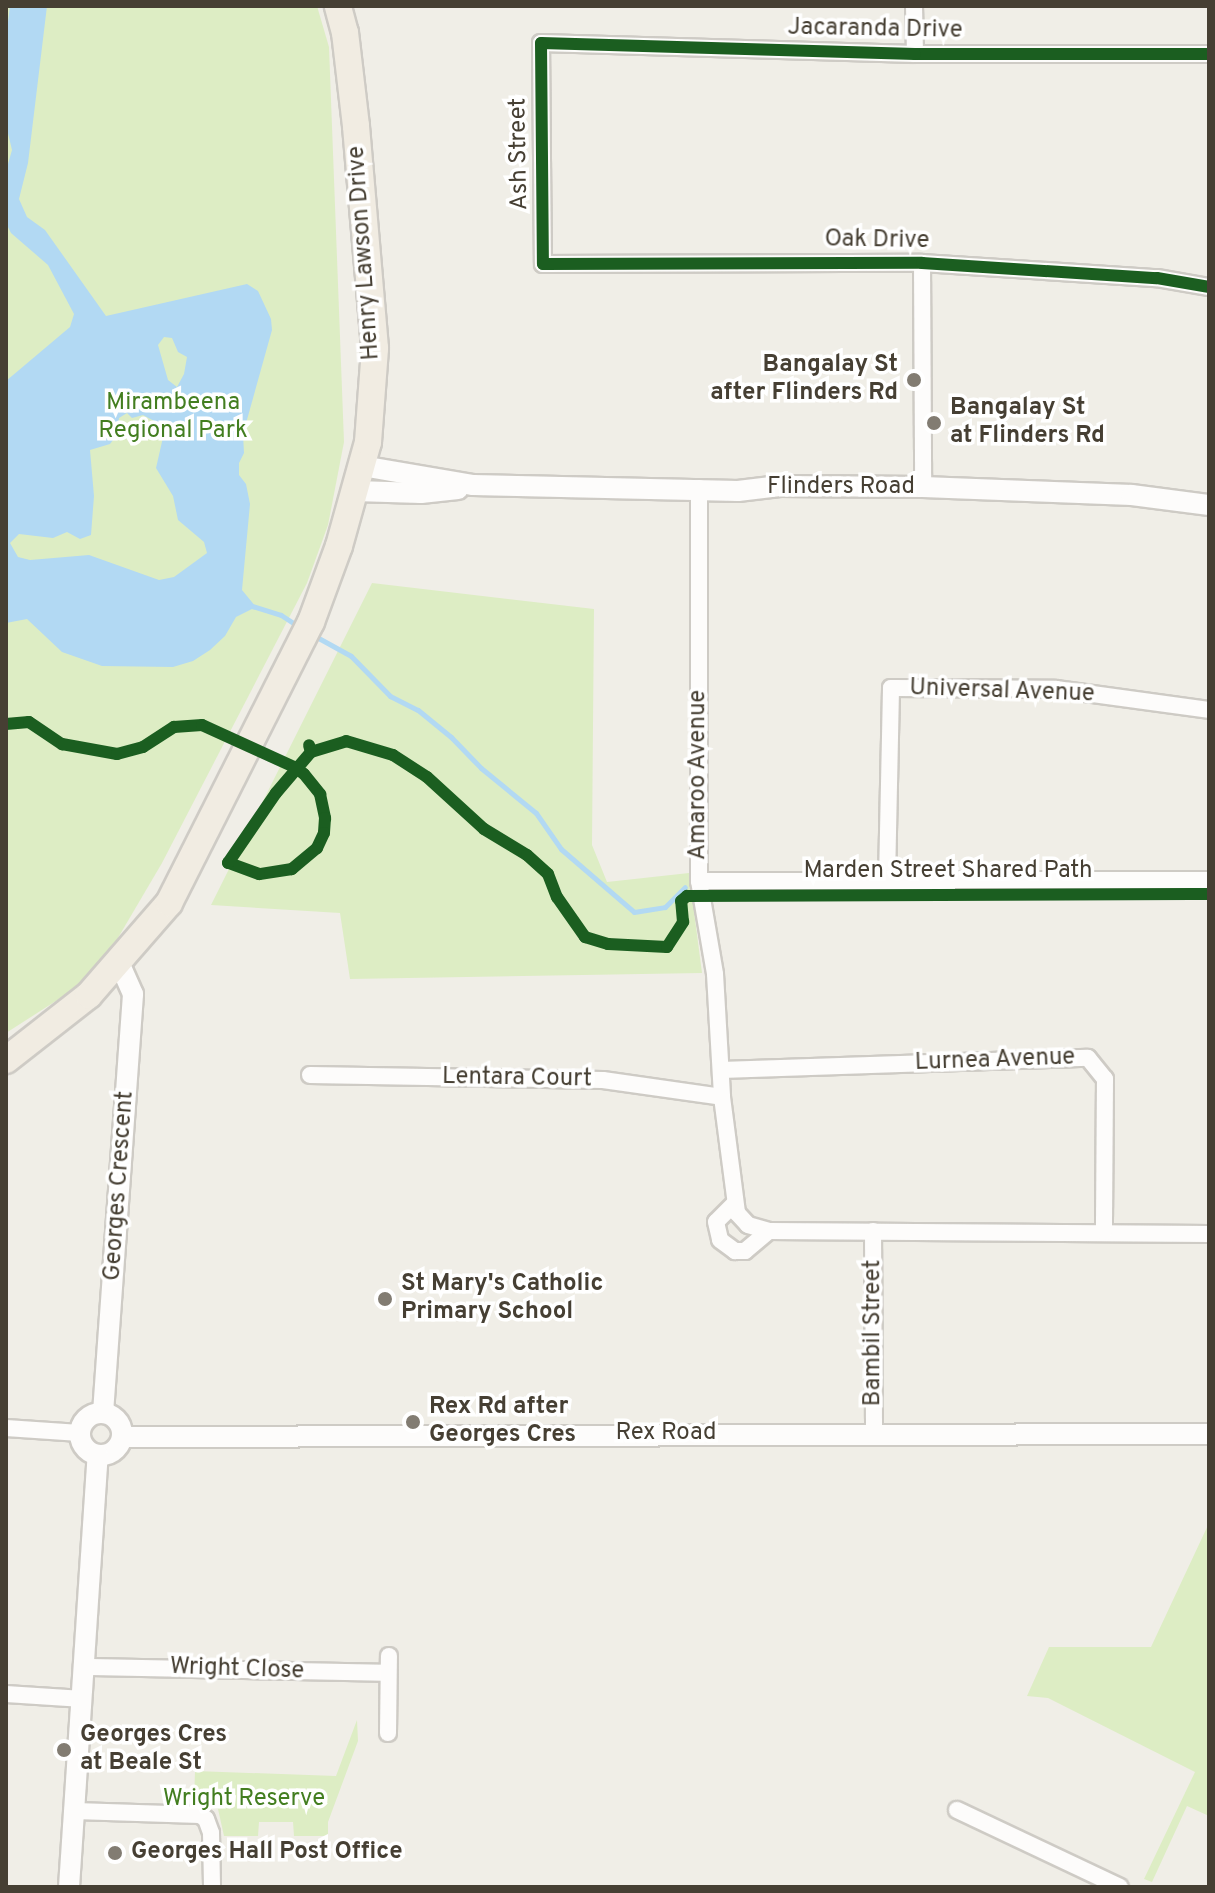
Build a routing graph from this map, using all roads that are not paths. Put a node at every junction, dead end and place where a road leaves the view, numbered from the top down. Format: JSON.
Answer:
{"nodes":[{"id":1,"x":338,"y":6,"type":"edge"},
{"id":2,"x":914,"y":6,"type":"edge"},
{"id":3,"x":541,"y":43,"type":"joint"},
{"id":4,"x":915,"y":54,"type":"junction"},
{"id":5,"x":1209,"y":54,"type":"edge"},
{"id":6,"x":922,"y":263,"type":"junction"},
{"id":7,"x":543,"y":264,"type":"joint"},
{"id":8,"x":1209,"y":287,"type":"edge"},
{"id":9,"x":362,"y":466,"type":"junction"},
{"id":10,"x":473,"y":485,"type":"junction"},
{"id":11,"x":923,"y":487,"type":"junction"},
{"id":12,"x":699,"y":488,"type":"junction"},
{"id":13,"x":355,"y":491,"type":"junction"},
{"id":14,"x":1209,"y":505,"type":"edge"},
{"id":15,"x":1209,"y":710,"type":"edge"},
{"id":16,"x":887,"y":880,"type":"junction"},
{"id":17,"x":1209,"y":880,"type":"edge"},
{"id":18,"x":699,"y":881,"type":"junction"},
{"id":19,"x":119,"y":962,"type":"junction"},
{"id":20,"x":6,"y":1060,"type":"edge"},
{"id":21,"x":721,"y":1070,"type":"junction"},
{"id":22,"x":310,"y":1075,"type":"dead end"},
{"id":23,"x":722,"y":1097,"type":"junction"},
{"id":24,"x":734,"y":1204,"type":"junction"},
{"id":25,"x":769,"y":1231,"type":"junction"},
{"id":26,"x":873,"y":1231,"type":"junction"},
{"id":27,"x":1104,"y":1232,"type":"junction"},
{"id":28,"x":1209,"y":1234,"type":"edge"},
{"id":29,"x":103,"y":1413,"type":"junction"},
{"id":30,"x":6,"y":1428,"type":"edge"},
{"id":31,"x":80,"y":1433,"type":"junction"},
{"id":32,"x":1209,"y":1434,"type":"edge"},
{"id":33,"x":874,"y":1435,"type":"junction"},
{"id":34,"x":123,"y":1437,"type":"junction"},
{"id":35,"x":98,"y":1455,"type":"junction"},
{"id":36,"x":389,"y":1656,"type":"dead end"},
{"id":37,"x":86,"y":1667,"type":"junction"},
{"id":38,"x":388,"y":1673,"type":"junction"},
{"id":39,"x":6,"y":1694,"type":"edge"},
{"id":40,"x":83,"y":1699,"type":"junction"},
{"id":41,"x":388,"y":1733,"type":"dead end"},
{"id":42,"x":957,"y":1810,"type":"dead end"},
{"id":43,"x":75,"y":1811,"type":"junction"},
{"id":44,"x":69,"y":1887,"type":"edge"},
{"id":45,"x":212,"y":1887,"type":"edge"},
{"id":46,"x":1120,"y":1887,"type":"edge"}],
"edges":[{"from":1,"to":9,"type":"main road","name":"Henry Lawson Drive"},
{"from":2,"to":4,"type":"street"},
{"from":3,"to":4,"type":"street","name":"Jacaranda Drive"},
{"from":3,"to":7,"type":"street","name":"Ash Street"},
{"from":4,"to":5,"type":"street","name":"Jacaranda Drive"},
{"from":6,"to":7,"type":"street","name":"Oak Drive"},
{"from":6,"to":8,"type":"street","name":"Oak Drive"},
{"from":6,"to":11,"type":"street"},
{"from":9,"to":10,"type":"street","name":"Flinders Road"},
{"from":9,"to":13,"type":"main road","name":"Henry Lawson Drive"},
{"from":10,"to":12,"type":"street","name":"Flinders Road"},
{"from":10,"to":13,"type":"street","name":"Flinders Road"},
{"from":11,"to":12,"type":"street","name":"Flinders Road"},
{"from":11,"to":14,"type":"street","name":"Flinders Road"},
{"from":12,"to":18,"type":"street","name":"Amaroo Avenue"},
{"from":13,"to":19,"type":"main road","name":"Henry Lawson Drive"},
{"from":15,"to":16,"type":"street","name":"Universal Avenue"},
{"from":16,"to":17,"type":"street"},
{"from":16,"to":18,"type":"street"},
{"from":18,"to":21,"type":"street","name":"Amaroo Avenue"},
{"from":19,"to":20,"type":"main road","name":"Henry Lawson Drive"},
{"from":19,"to":29,"type":"street","name":"Georges Crescent"},
{"from":21,"to":23,"type":"street","name":"Amaroo Avenue"},
{"from":21,"to":27,"type":"street","name":"Lurnea Avenue"},
{"from":22,"to":23,"type":"street","name":"Lentara Court"},
{"from":23,"to":24,"type":"street","name":"Amaroo Avenue"},
{"from":24,"to":25,"type":"street"},
{"from":24,"to":25,"type":"street"},
{"from":25,"to":26,"type":"street"},
{"from":26,"to":27,"type":"street"},
{"from":26,"to":33,"type":"street","name":"Bambil Street"},
{"from":27,"to":28,"type":"street"},
{"from":29,"to":31,"type":"street"},
{"from":29,"to":34,"type":"street"},
{"from":30,"to":31,"type":"street"},
{"from":31,"to":35,"type":"street"},
{"from":32,"to":33,"type":"street","name":"Rex Road"},
{"from":33,"to":34,"type":"street","name":"Rex Road"},
{"from":34,"to":35,"type":"street"},
{"from":35,"to":37,"type":"street"},
{"from":36,"to":38,"type":"street"},
{"from":37,"to":38,"type":"street","name":"Wright Close"},
{"from":37,"to":40,"type":"street"},
{"from":38,"to":41,"type":"street"},
{"from":39,"to":40,"type":"street"},
{"from":40,"to":43,"type":"street"},
{"from":42,"to":46,"type":"street"},
{"from":43,"to":44,"type":"street"},
{"from":43,"to":45,"type":"street"}]}
